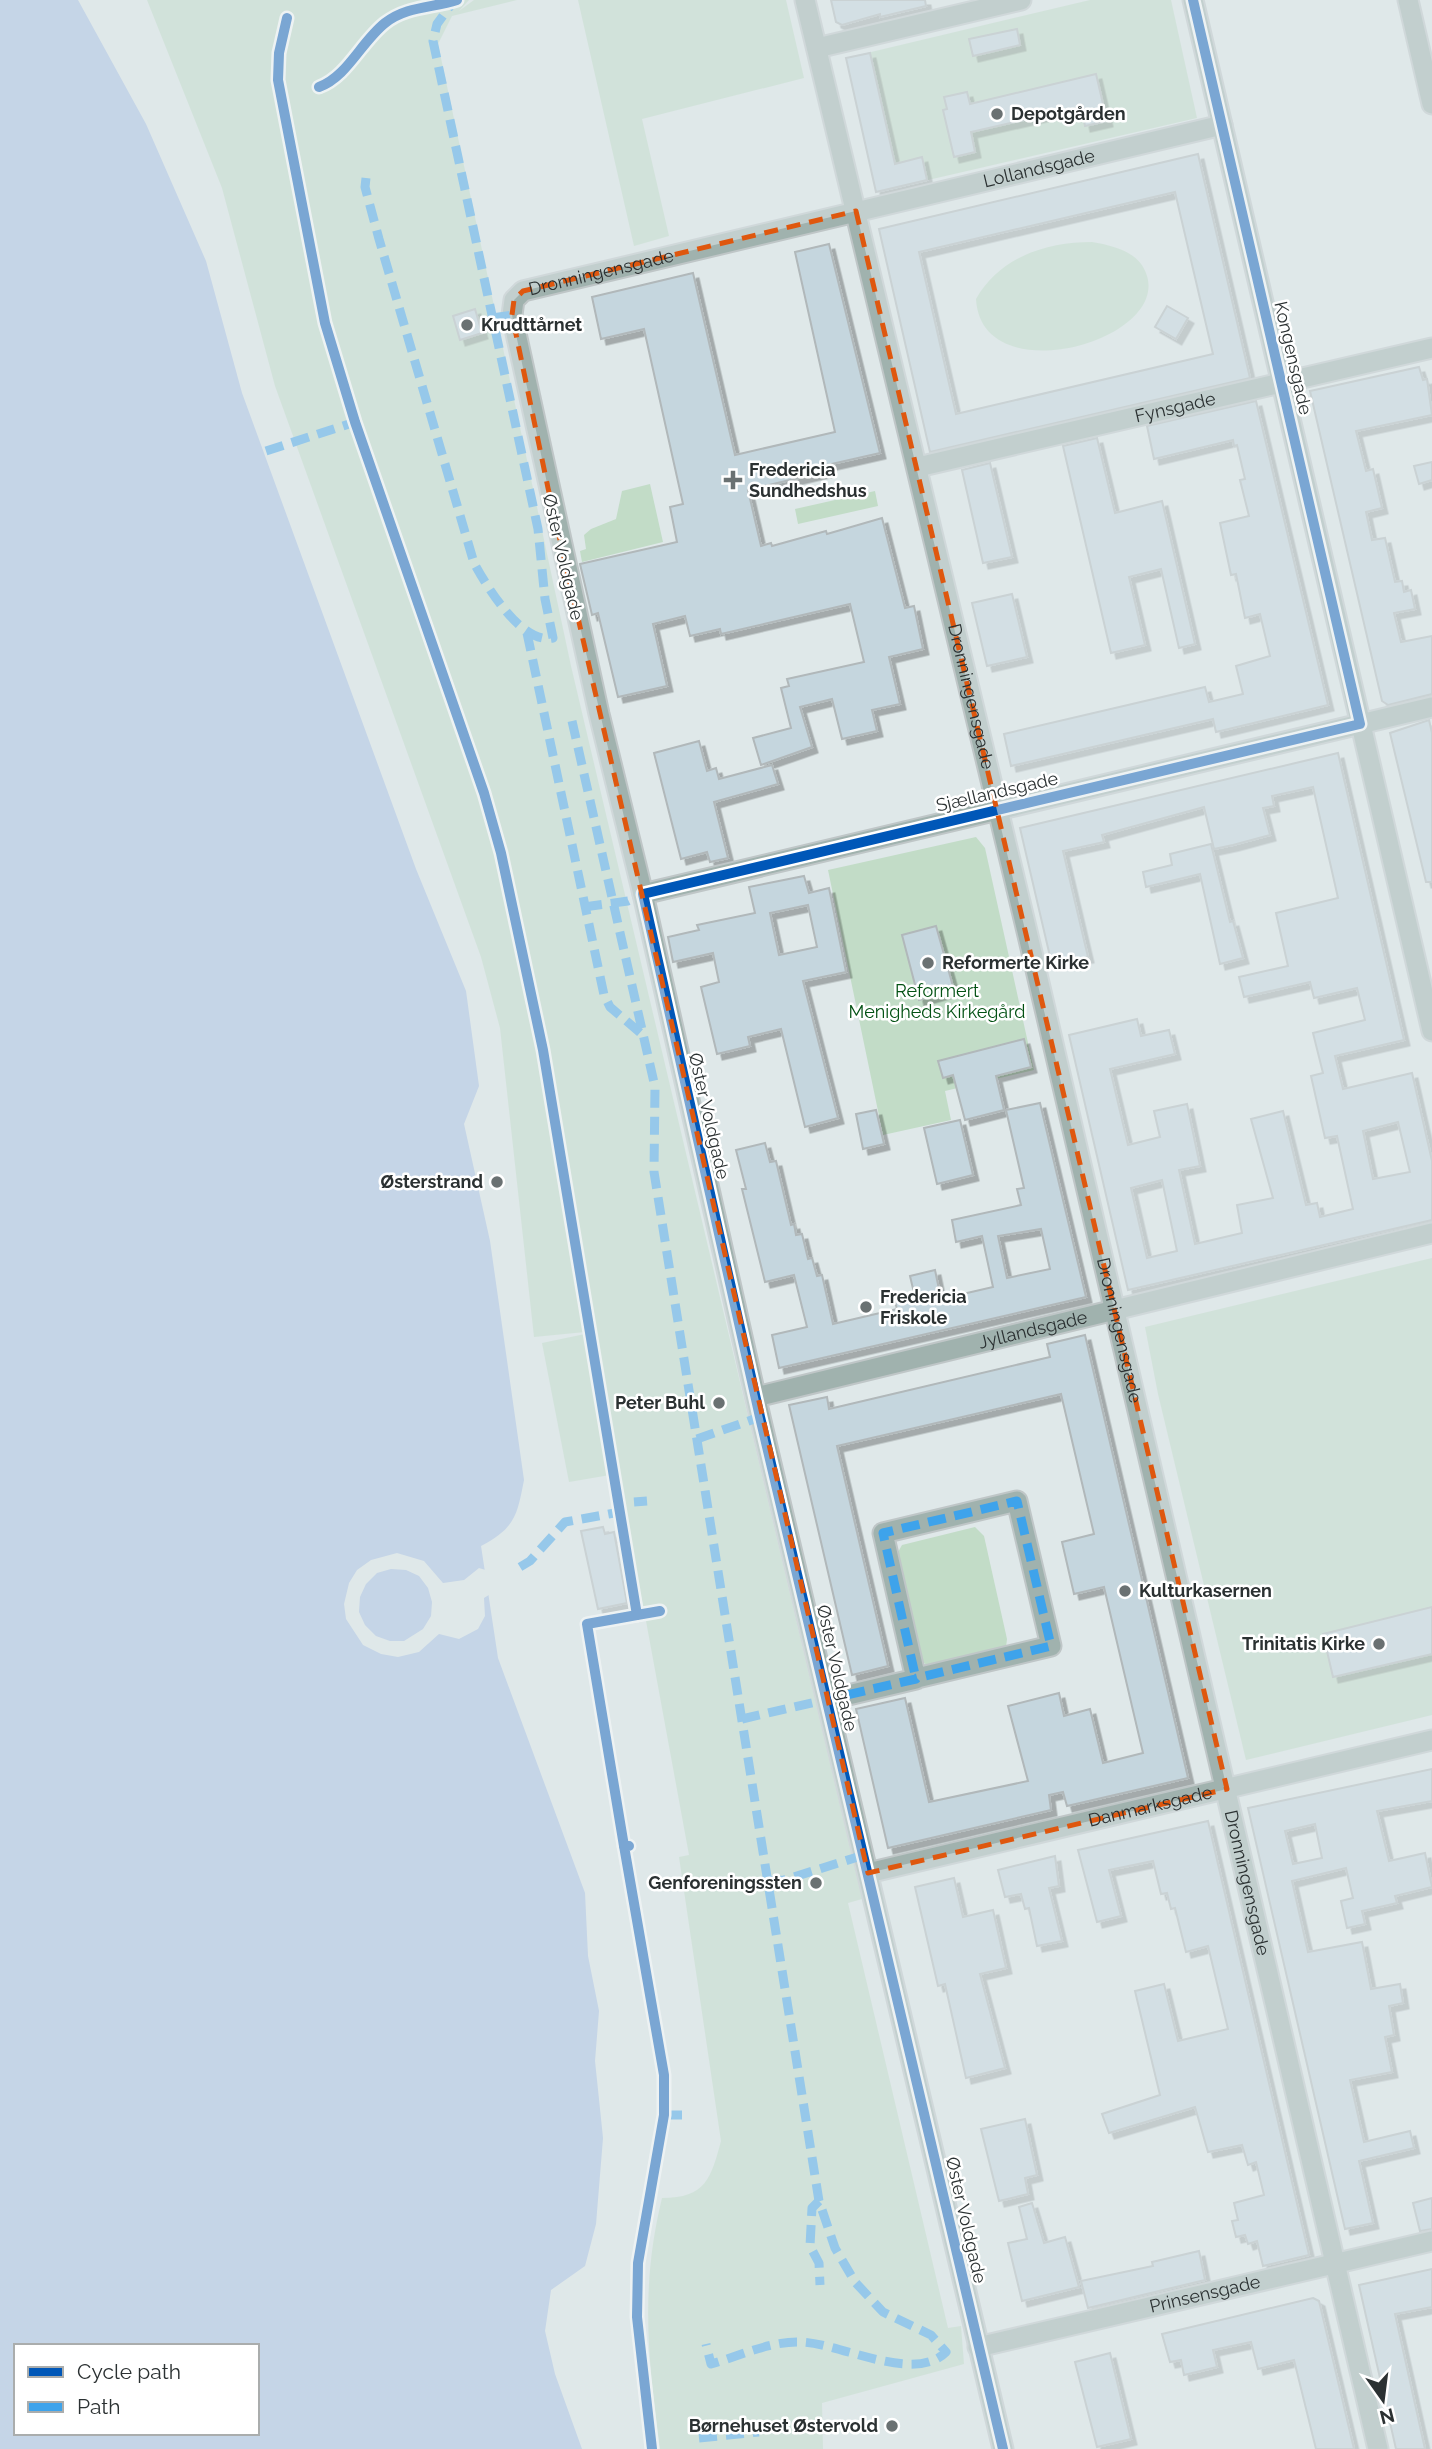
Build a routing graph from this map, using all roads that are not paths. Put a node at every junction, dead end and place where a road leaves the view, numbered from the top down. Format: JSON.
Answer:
{"nodes":[{"id":1,"x":805,"y":0,"type":"edge"},
{"id":2,"x":1021,"y":0,"type":"edge"},
{"id":3,"x":1193,"y":0,"type":"edge"},
{"id":4,"x":1408,"y":0,"type":"edge"},
{"id":5,"x":817,"y":48,"type":"junction"},
{"id":6,"x":1432,"y":104,"type":"edge"},
{"id":7,"x":1222,"y":125,"type":"junction"},
{"id":8,"x":856,"y":211,"type":"junction"},
{"id":9,"x":514,"y":300,"type":"joint"},
{"id":10,"x":1432,"y":348,"type":"edge"},
{"id":11,"x":1281,"y":383,"type":"junction"},
{"id":12,"x":918,"y":467,"type":"junction"},
{"id":13,"x":1432,"y":707,"type":"edge"},
{"id":14,"x":1360,"y":724,"type":"junction"},
{"id":15,"x":997,"y":810,"type":"junction"},
{"id":16,"x":643,"y":894,"type":"junction"},
{"id":17,"x":1432,"y":1031,"type":"edge"},
{"id":18,"x":1432,"y":1233,"type":"edge"},
{"id":19,"x":1115,"y":1310,"type":"junction"},
{"id":20,"x":756,"y":1397,"type":"junction"},
{"id":21,"x":916,"y":1679,"type":"junction"},
{"id":22,"x":827,"y":1700,"type":"junction"},
{"id":23,"x":1432,"y":1740,"type":"edge"},
{"id":24,"x":1227,"y":1789,"type":"junction"},
{"id":25,"x":868,"y":1873,"type":"junction"},
{"id":26,"x":1432,"y":2241,"type":"edge"},
{"id":27,"x":1334,"y":2264,"type":"junction"},
{"id":28,"x":978,"y":2347,"type":"junction"},
{"id":29,"x":1003,"y":2449,"type":"edge"},
{"id":30,"x":1378,"y":2449,"type":"edge"}],
"edges":[{"from":1,"to":5,"type":"street","name":"Dronningensgade"},
{"from":2,"to":5,"type":"street"},
{"from":3,"to":7,"type":"street","name":"Kongensgade"},
{"from":4,"to":6,"type":"street"},
{"from":5,"to":8,"type":"street","name":"Dronningensgade"},
{"from":7,"to":8,"type":"street","name":"Lollandsgade"},
{"from":7,"to":11,"type":"street","name":"Kongensgade"},
{"from":8,"to":9,"type":"street","name":"Dronningensgade"},
{"from":8,"to":12,"type":"street","name":"Dronningensgade"},
{"from":9,"to":16,"type":"street","name":"Øster Voldgade"},
{"from":10,"to":11,"type":"street","name":"Fynsgade"},
{"from":11,"to":12,"type":"street","name":"Fynsgade"},
{"from":11,"to":14,"type":"street","name":"Kongensgade"},
{"from":12,"to":15,"type":"street","name":"Dronningensgade"},
{"from":13,"to":14,"type":"street","name":"Sjællandsgade"},
{"from":14,"to":15,"type":"street","name":"Sjællandsgade"},
{"from":14,"to":17,"type":"street","name":"Kongensgade"},
{"from":15,"to":16,"type":"street","name":"Sjællandsgade"},
{"from":15,"to":19,"type":"street","name":"Dronningensgade"},
{"from":16,"to":20,"type":"street","name":"Øster Voldgade"},
{"from":18,"to":19,"type":"street","name":"Jyllandsgade"},
{"from":19,"to":20,"type":"street","name":"Jyllandsgade"},
{"from":19,"to":24,"type":"street","name":"Dronningensgade"},
{"from":20,"to":22,"type":"street","name":"Øster Voldgade"},
{"from":21,"to":21,"type":"street"},
{"from":21,"to":22,"type":"street"},
{"from":22,"to":25,"type":"street","name":"Øster Voldgade"},
{"from":23,"to":24,"type":"street","name":"Danmarksgade"},
{"from":24,"to":25,"type":"street","name":"Danmarksgade"},
{"from":24,"to":27,"type":"street","name":"Dronningensgade"},
{"from":25,"to":28,"type":"street","name":"Øster Voldgade"},
{"from":26,"to":27,"type":"street","name":"Prinsensgade"},
{"from":27,"to":28,"type":"street","name":"Prinsensgade"},
{"from":27,"to":30,"type":"street","name":"Dronningensgade"},
{"from":28,"to":29,"type":"street","name":"Øster Voldgade"}]}
